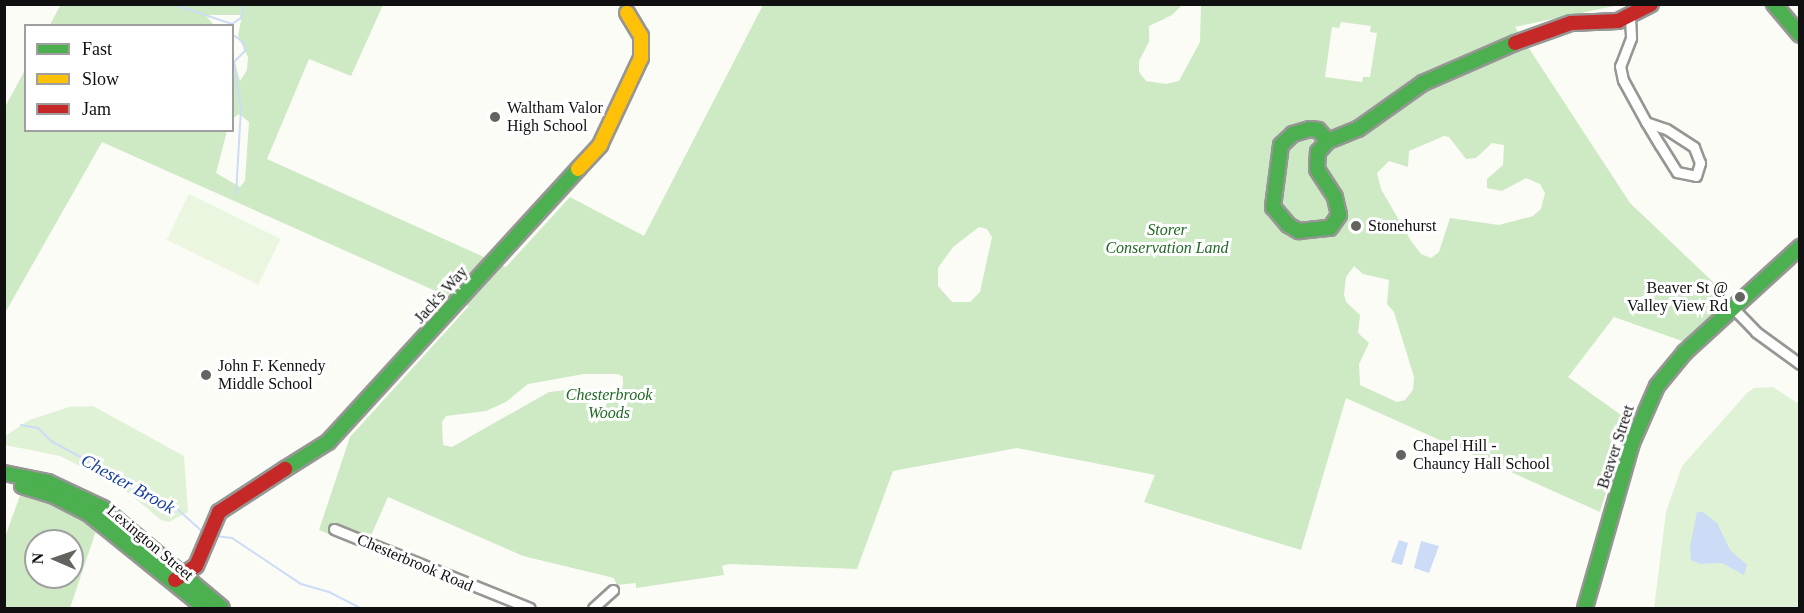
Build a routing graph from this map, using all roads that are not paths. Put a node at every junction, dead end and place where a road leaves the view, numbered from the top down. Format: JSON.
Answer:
{"nodes":[{"id":1,"x":1651,"y":4,"type":"edge"},
{"id":2,"x":1774,"y":4,"type":"edge"},
{"id":3,"x":627,"y":13,"type":"dead end"},
{"id":4,"x":1630,"y":17,"type":"junction"},
{"id":5,"x":1800,"y":35,"type":"edge"},
{"id":6,"x":1646,"y":122,"type":"junction"},
{"id":7,"x":1328,"y":141,"type":"junction"},
{"id":8,"x":1800,"y":247,"type":"edge"},
{"id":9,"x":1733,"y":308,"type":"junction"},
{"id":10,"x":1800,"y":363,"type":"edge"},
{"id":11,"x":4,"y":473,"type":"edge"},
{"id":12,"x":4,"y":482,"type":"edge"},
{"id":13,"x":334,"y":529,"type":"dead end"},
{"id":14,"x":201,"y":556,"type":"junction"},
{"id":15,"x":177,"y":579,"type":"junction"},
{"id":16,"x":198,"y":589,"type":"junction"},
{"id":17,"x":613,"y":590,"type":"dead end"},
{"id":18,"x":503,"y":605,"type":"edge"},
{"id":19,"x":205,"y":609,"type":"edge"},
{"id":20,"x":222,"y":609,"type":"edge"},
{"id":21,"x":530,"y":609,"type":"edge"},
{"id":22,"x":593,"y":609,"type":"edge"},
{"id":23,"x":1585,"y":609,"type":"edge"}],
"edges":[{"from":1,"to":4,"type":"street"},
{"from":2,"to":5,"type":"street"},
{"from":3,"to":14,"type":"street","name":"Jack's Way"},
{"from":4,"to":6,"type":"street"},
{"from":4,"to":7,"type":"street"},
{"from":6,"to":6,"type":"street"},
{"from":7,"to":7,"type":"street"},
{"from":8,"to":9,"type":"street","name":"Beaver Street"},
{"from":9,"to":10,"type":"street"},
{"from":9,"to":23,"type":"street","name":"Beaver Street"},
{"from":11,"to":15,"type":"street","name":"Lexington Street"},
{"from":12,"to":15,"type":"street","name":"Lexington Street"},
{"from":13,"to":18,"type":"street","name":"Chesterbrook Road"},
{"from":14,"to":15,"type":"street","name":"Jack's Way"},
{"from":14,"to":16,"type":"street","name":"Jack's Way"},
{"from":15,"to":16,"type":"street","name":"Lexington Street"},
{"from":15,"to":19,"type":"street","name":"Lexington Street"},
{"from":16,"to":20,"type":"street","name":"Lexington Street"},
{"from":17,"to":22,"type":"street"},
{"from":18,"to":21,"type":"street","name":"Chesterbrook Road"}]}
